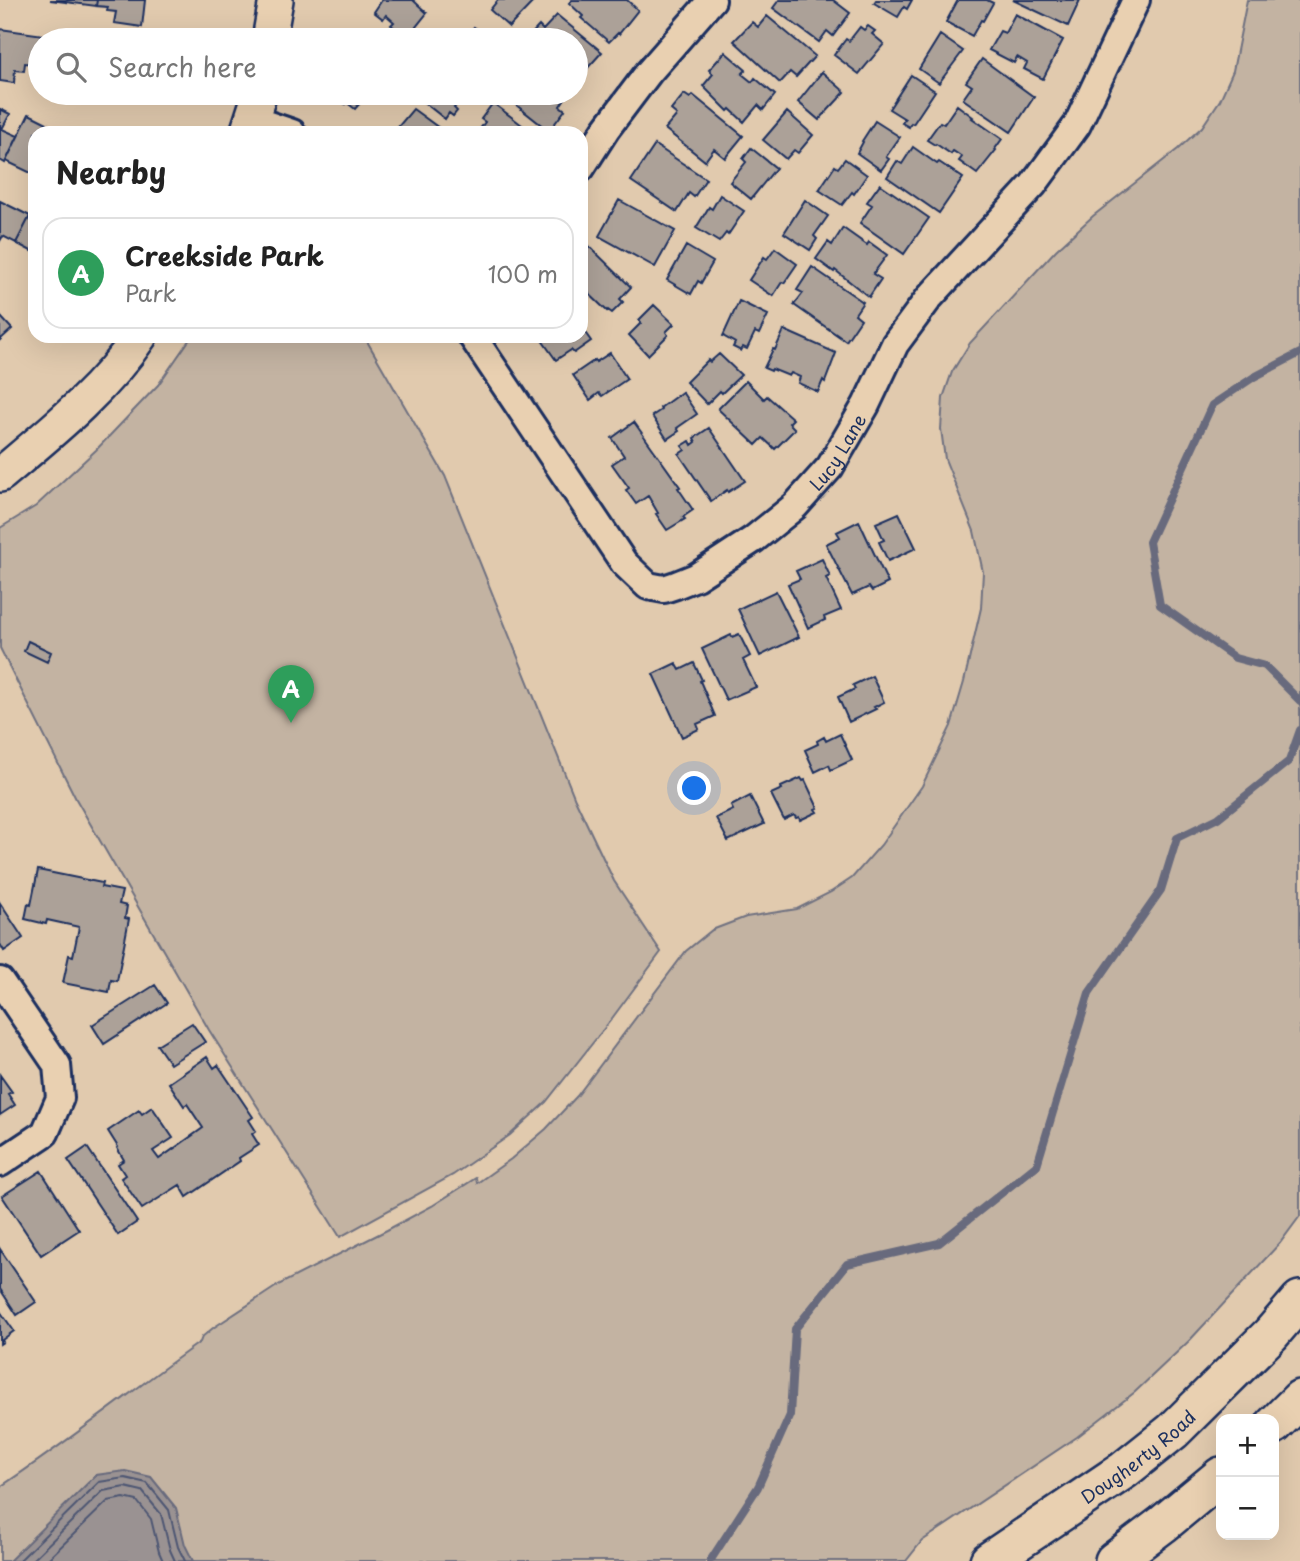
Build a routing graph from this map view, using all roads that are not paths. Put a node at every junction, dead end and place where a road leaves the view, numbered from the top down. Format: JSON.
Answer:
{"nodes":[{"id":1,"x":276,"y":0,"type":"edge"},
{"id":2,"x":712,"y":0,"type":"edge"},
{"id":3,"x":1136,"y":0,"type":"edge"},
{"id":4,"x":271,"y":28,"type":"edge"},
{"id":5,"x":253,"y":115,"type":"edge"},
{"id":6,"x":277,"y":126,"type":"edge"},
{"id":7,"x":588,"y":157,"type":"edge"},
{"id":8,"x":135,"y":343,"type":"edge"},
{"id":9,"x":477,"y":343,"type":"edge"},
{"id":10,"x":0,"y":475,"type":"edge"},
{"id":11,"x":0,"y":981,"type":"edge"},
{"id":12,"x":0,"y":1163,"type":"edge"},
{"id":13,"x":1300,"y":1300,"type":"edge"},
{"id":14,"x":1300,"y":1399,"type":"edge"},
{"id":15,"x":1279,"y":1420,"type":"edge"},
{"id":16,"x":1220,"y":1477,"type":"edge"},
{"id":17,"x":989,"y":1561,"type":"edge"},
{"id":18,"x":1114,"y":1561,"type":"edge"}],
"edges":[{"from":1,"to":4,"type":"street"},
{"from":2,"to":7,"type":"street"},
{"from":3,"to":9,"type":"street","name":"Lucy Lane"},
{"from":5,"to":6,"type":"street"},
{"from":8,"to":10,"type":"street"},
{"from":11,"to":12,"type":"street"},
{"from":13,"to":17,"type":"main road","name":"Dougherty Road"},
{"from":14,"to":15,"type":"main road"},
{"from":16,"to":18,"type":"main road"}]}
